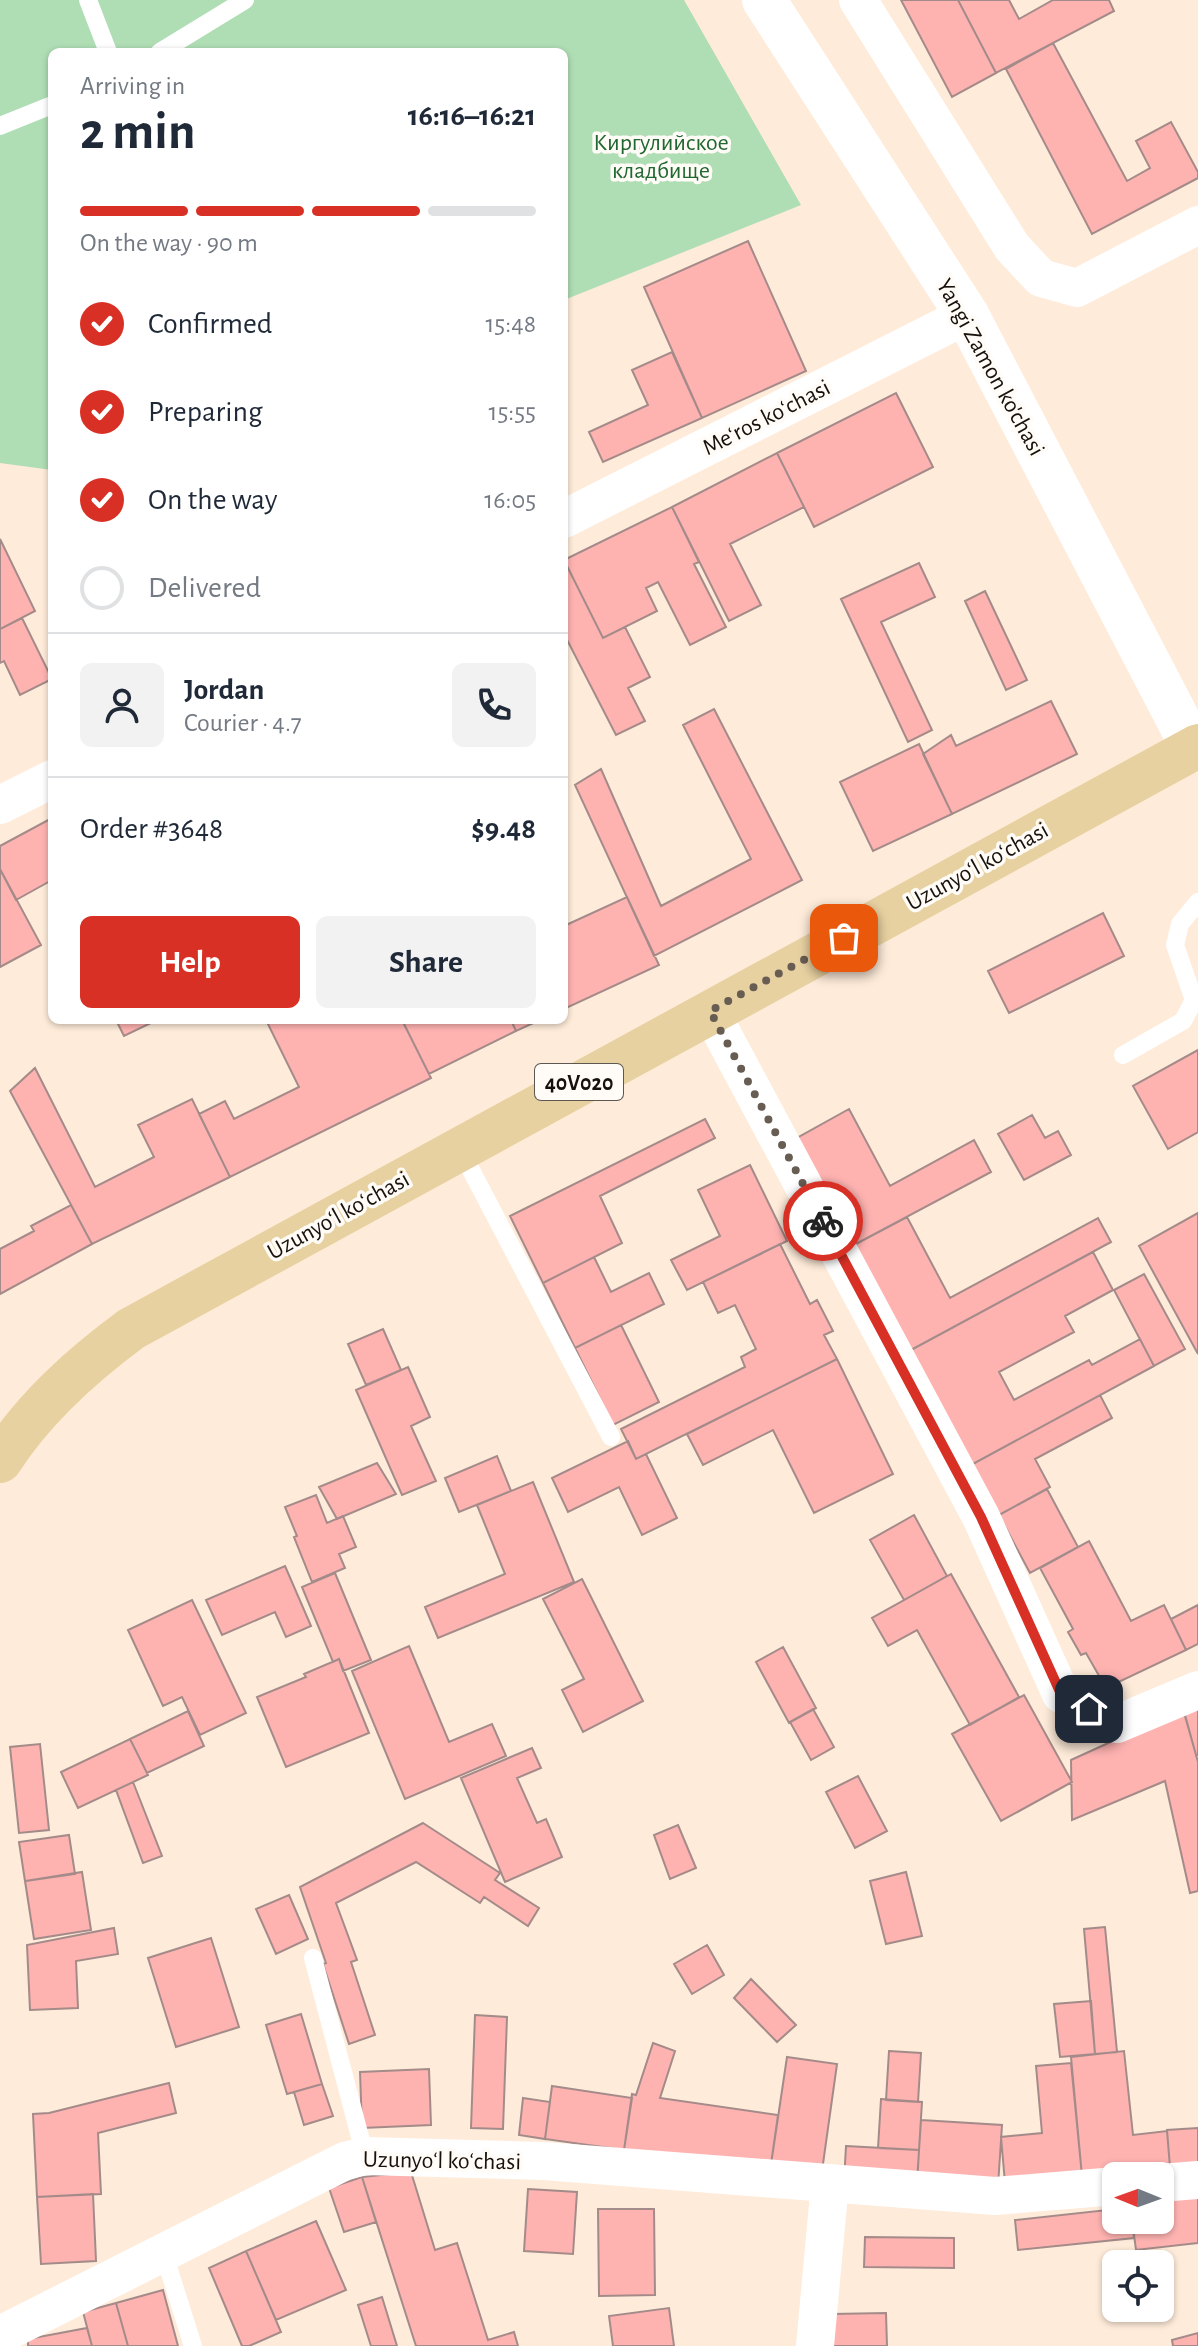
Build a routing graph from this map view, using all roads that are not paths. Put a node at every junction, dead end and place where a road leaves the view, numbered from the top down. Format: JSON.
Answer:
{"nodes":[{"id":1,"x":88,"y":0,"type":"edge"},
{"id":2,"x":245,"y":0,"type":"edge"},
{"id":3,"x":764,"y":0,"type":"edge"},
{"id":4,"x":858,"y":0,"type":"edge"},
{"id":5,"x":106,"y":48,"type":"edge"},
{"id":6,"x":167,"y":48,"type":"edge"},
{"id":7,"x":48,"y":107,"type":"edge"},
{"id":8,"x":0,"y":126,"type":"edge"},
{"id":9,"x":1198,"y":225,"type":"edge"},
{"id":10,"x":967,"y":315,"type":"junction"},
{"id":11,"x":568,"y":517,"type":"edge"},
{"id":12,"x":1196,"y":750,"type":"edge"},
{"id":13,"x":48,"y":781,"type":"edge"},
{"id":14,"x":0,"y":805,"type":"edge"},
{"id":15,"x":1198,"y":902,"type":"edge"},
{"id":16,"x":710,"y":1011,"type":"junction"},
{"id":17,"x":1123,"y":1055,"type":"dead end"},
{"id":18,"x":459,"y":1148,"type":"junction"},
{"id":19,"x":611,"y":1437,"type":"dead end"},
{"id":20,"x":0,"y":1461,"type":"edge"},
{"id":21,"x":1198,"y":1690,"type":"edge"},
{"id":22,"x":313,"y":1958,"type":"dead end"},
{"id":23,"x":365,"y":2156,"type":"junction"},
{"id":24,"x":1198,"y":2180,"type":"edge"},
{"id":25,"x":1174,"y":2182,"type":"edge"},
{"id":26,"x":830,"y":2183,"type":"junction"},
{"id":27,"x":1102,"y":2187,"type":"edge"},
{"id":28,"x":163,"y":2251,"type":"junction"},
{"id":29,"x":0,"y":2335,"type":"edge"},
{"id":30,"x":193,"y":2346,"type":"edge"},
{"id":31,"x":815,"y":2346,"type":"edge"}],
"edges":[{"from":1,"to":5,"type":"lane"},
{"from":2,"to":6,"type":"lane"},
{"from":3,"to":10,"type":"street","name":"Yangi Zamon ko'chasi"},
{"from":4,"to":9,"type":"street"},
{"from":7,"to":8,"type":"lane"},
{"from":10,"to":11,"type":"street","name":"Meʻros koʻchasi"},
{"from":10,"to":12,"type":"street","name":"Yangi Zamon ko'chasi"},
{"from":12,"to":16,"type":"main road","name":"Uzunyoʻl koʻchasi","number":"40V020"},
{"from":13,"to":14,"type":"street"},
{"from":15,"to":17,"type":"lane"},
{"from":16,"to":18,"type":"main road","name":"Uzunyoʻl koʻchasi","number":"40V020"},
{"from":16,"to":21,"type":"street"},
{"from":18,"to":19,"type":"lane"},
{"from":18,"to":20,"type":"main road","name":"Uzunyoʻl koʻchasi","number":"40V020"},
{"from":22,"to":23,"type":"lane"},
{"from":23,"to":26,"type":"street","name":"Uzunyoʻl koʻchasi"},
{"from":23,"to":28,"type":"street","name":"Uzunyoʻl koʻchasi"},
{"from":24,"to":25,"type":"street"},
{"from":26,"to":27,"type":"street","name":"Uzunyoʻl koʻchasi"},
{"from":26,"to":31,"type":"street"},
{"from":28,"to":29,"type":"street","name":"Uzunyoʻl koʻchasi"},
{"from":28,"to":30,"type":"lane"}]}
